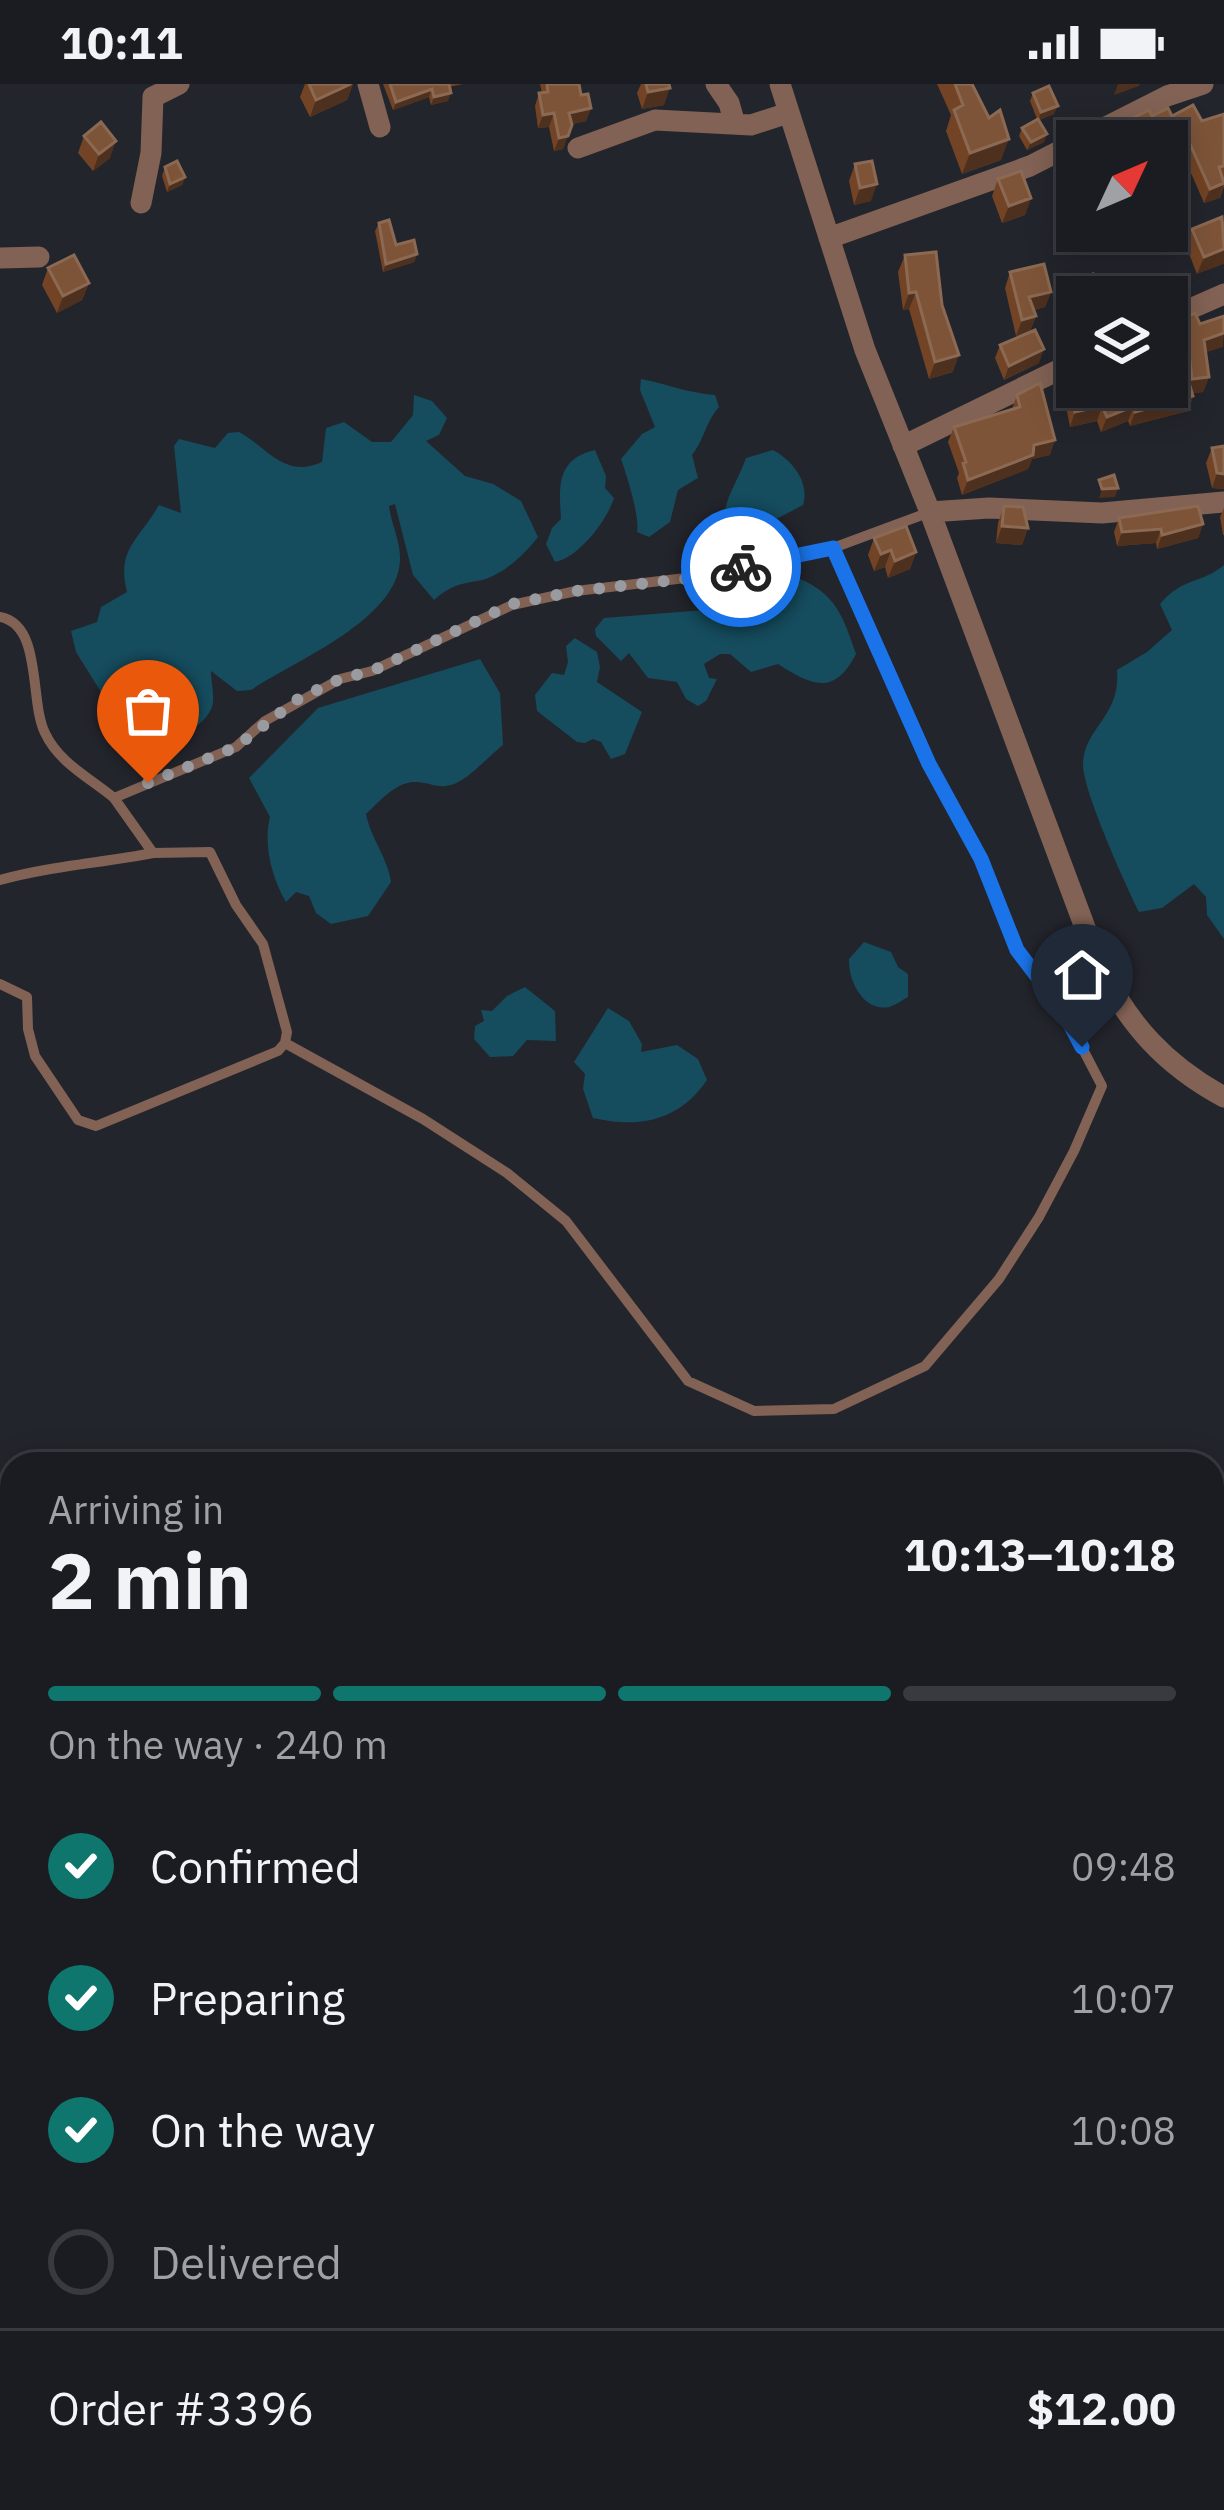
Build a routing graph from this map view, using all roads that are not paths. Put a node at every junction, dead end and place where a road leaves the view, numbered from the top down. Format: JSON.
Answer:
{"nodes":[{"id":1,"x":179,"y":84,"type":"edge"},
{"id":2,"x":368,"y":84,"type":"edge"},
{"id":3,"x":716,"y":84,"type":"edge"},
{"id":4,"x":780,"y":84,"type":"edge"},
{"id":5,"x":1194,"y":85,"type":"edge"},
{"id":6,"x":788,"y":113,"type":"junction"},
{"id":7,"x":1122,"y":120,"type":"edge"},
{"id":8,"x":735,"y":124,"type":"junction"},
{"id":9,"x":380,"y":127,"type":"dead end"},
{"id":10,"x":578,"y":148,"type":"dead end"},
{"id":11,"x":1056,"y":152,"type":"edge"},
{"id":12,"x":141,"y":203,"type":"dead end"},
{"id":13,"x":829,"y":238,"type":"junction"},
{"id":14,"x":39,"y":257,"type":"dead end"},
{"id":15,"x":0,"y":258,"type":"edge"},
{"id":16,"x":1224,"y":294,"type":"edge"},
{"id":17,"x":1188,"y":310,"type":"edge"},
{"id":18,"x":1056,"y":372,"type":"edge"},
{"id":19,"x":903,"y":446,"type":"junction"},
{"id":20,"x":1224,"y":502,"type":"edge"},
{"id":21,"x":930,"y":512,"type":"junction"},
{"id":22,"x":833,"y":548,"type":"junction"},
{"id":23,"x":0,"y":616,"type":"edge"},
{"id":24,"x":114,"y":798,"type":"junction"},
{"id":25,"x":153,"y":853,"type":"junction"},
{"id":26,"x":0,"y":880,"type":"edge"},
{"id":27,"x":0,"y":984,"type":"edge"},
{"id":28,"x":285,"y":1043,"type":"junction"},
{"id":29,"x":1224,"y":1097,"type":"edge"}],
"edges":[{"from":1,"to":12,"type":"street"},
{"from":2,"to":9,"type":"street"},
{"from":3,"to":8,"type":"street"},
{"from":4,"to":6,"type":"street"},
{"from":5,"to":7,"type":"street"},
{"from":6,"to":8,"type":"street"},
{"from":6,"to":13,"type":"street"},
{"from":8,"to":10,"type":"street"},
{"from":11,"to":13,"type":"street"},
{"from":13,"to":19,"type":"street"},
{"from":14,"to":15,"type":"street"},
{"from":16,"to":17,"type":"street"},
{"from":18,"to":19,"type":"street"},
{"from":19,"to":21,"type":"street"},
{"from":20,"to":21,"type":"street"},
{"from":21,"to":22,"type":"lane"},
{"from":21,"to":29,"type":"street"},
{"from":22,"to":24,"type":"lane"},
{"from":22,"to":28,"type":"lane"},
{"from":23,"to":24,"type":"lane"},
{"from":24,"to":25,"type":"lane"},
{"from":25,"to":26,"type":"lane"},
{"from":25,"to":28,"type":"lane"},
{"from":27,"to":28,"type":"lane"}]}
